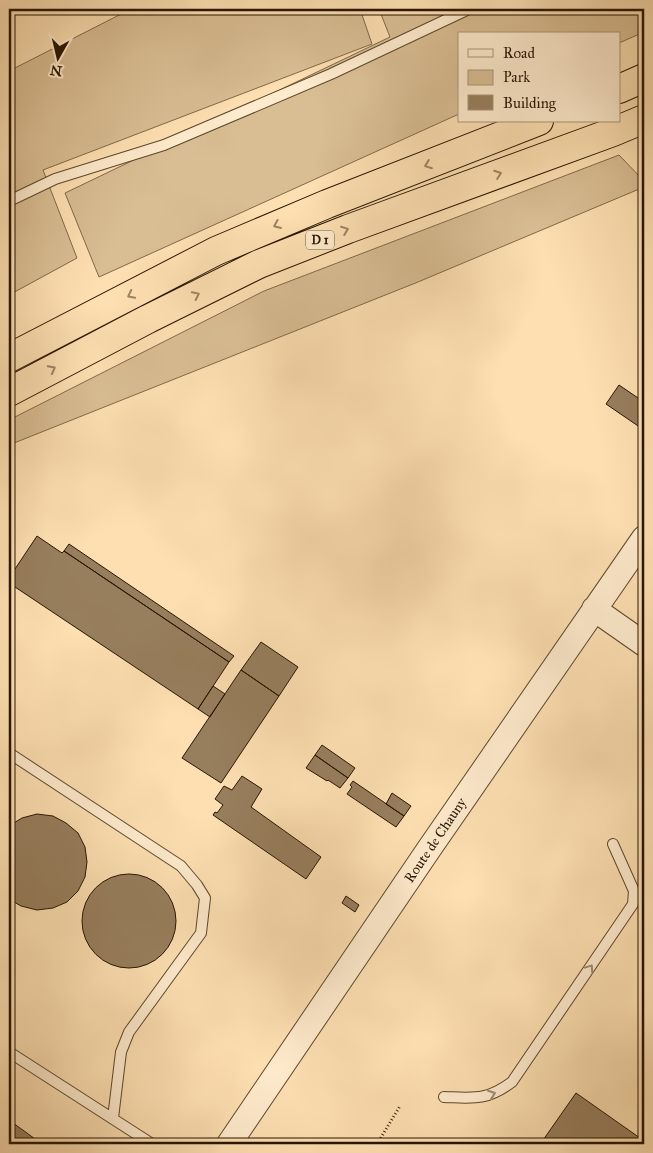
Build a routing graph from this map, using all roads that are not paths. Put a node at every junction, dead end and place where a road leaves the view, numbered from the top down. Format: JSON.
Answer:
{"nodes":[{"id":1,"x":469,"y":9,"type":"edge"},
{"id":2,"x":644,"y":78,"type":"edge"},
{"id":3,"x":620,"y":88,"type":"edge"},
{"id":4,"x":644,"y":119,"type":"edge"},
{"id":5,"x":535,"y":122,"type":"edge"},
{"id":6,"x":9,"y":201,"type":"edge"},
{"id":7,"x":9,"y":358,"type":"edge"},
{"id":8,"x":9,"y":392,"type":"edge"},
{"id":9,"x":644,"y":538,"type":"edge"},
{"id":10,"x":594,"y":609,"type":"junction"},
{"id":11,"x":644,"y":644,"type":"edge"},
{"id":12,"x":9,"y":753,"type":"edge"},
{"id":13,"x":613,"y":844,"type":"dead end"},
{"id":14,"x":9,"y":1052,"type":"edge"},
{"id":15,"x":444,"y":1097,"type":"dead end"},
{"id":16,"x":113,"y":1118,"type":"junction"},
{"id":17,"x":152,"y":1144,"type":"edge"},
{"id":18,"x":229,"y":1144,"type":"edge"}],
"edges":[{"from":1,"to":6,"type":"lane"},
{"from":2,"to":3,"type":"highway"},
{"from":8,"to":4,"type":"highway","number":"D 1","one_way":true},
{"from":5,"to":7,"type":"highway","number":"D 1","one_way":true},
{"from":9,"to":10,"type":"street","name":"Route de Chauny"},
{"from":10,"to":11,"type":"street"},
{"from":10,"to":18,"type":"street","name":"Route de Chauny"},
{"from":12,"to":16,"type":"lane"},
{"from":15,"to":13,"type":"lane","one_way":true},
{"from":14,"to":16,"type":"lane"},
{"from":16,"to":17,"type":"lane"}]}
